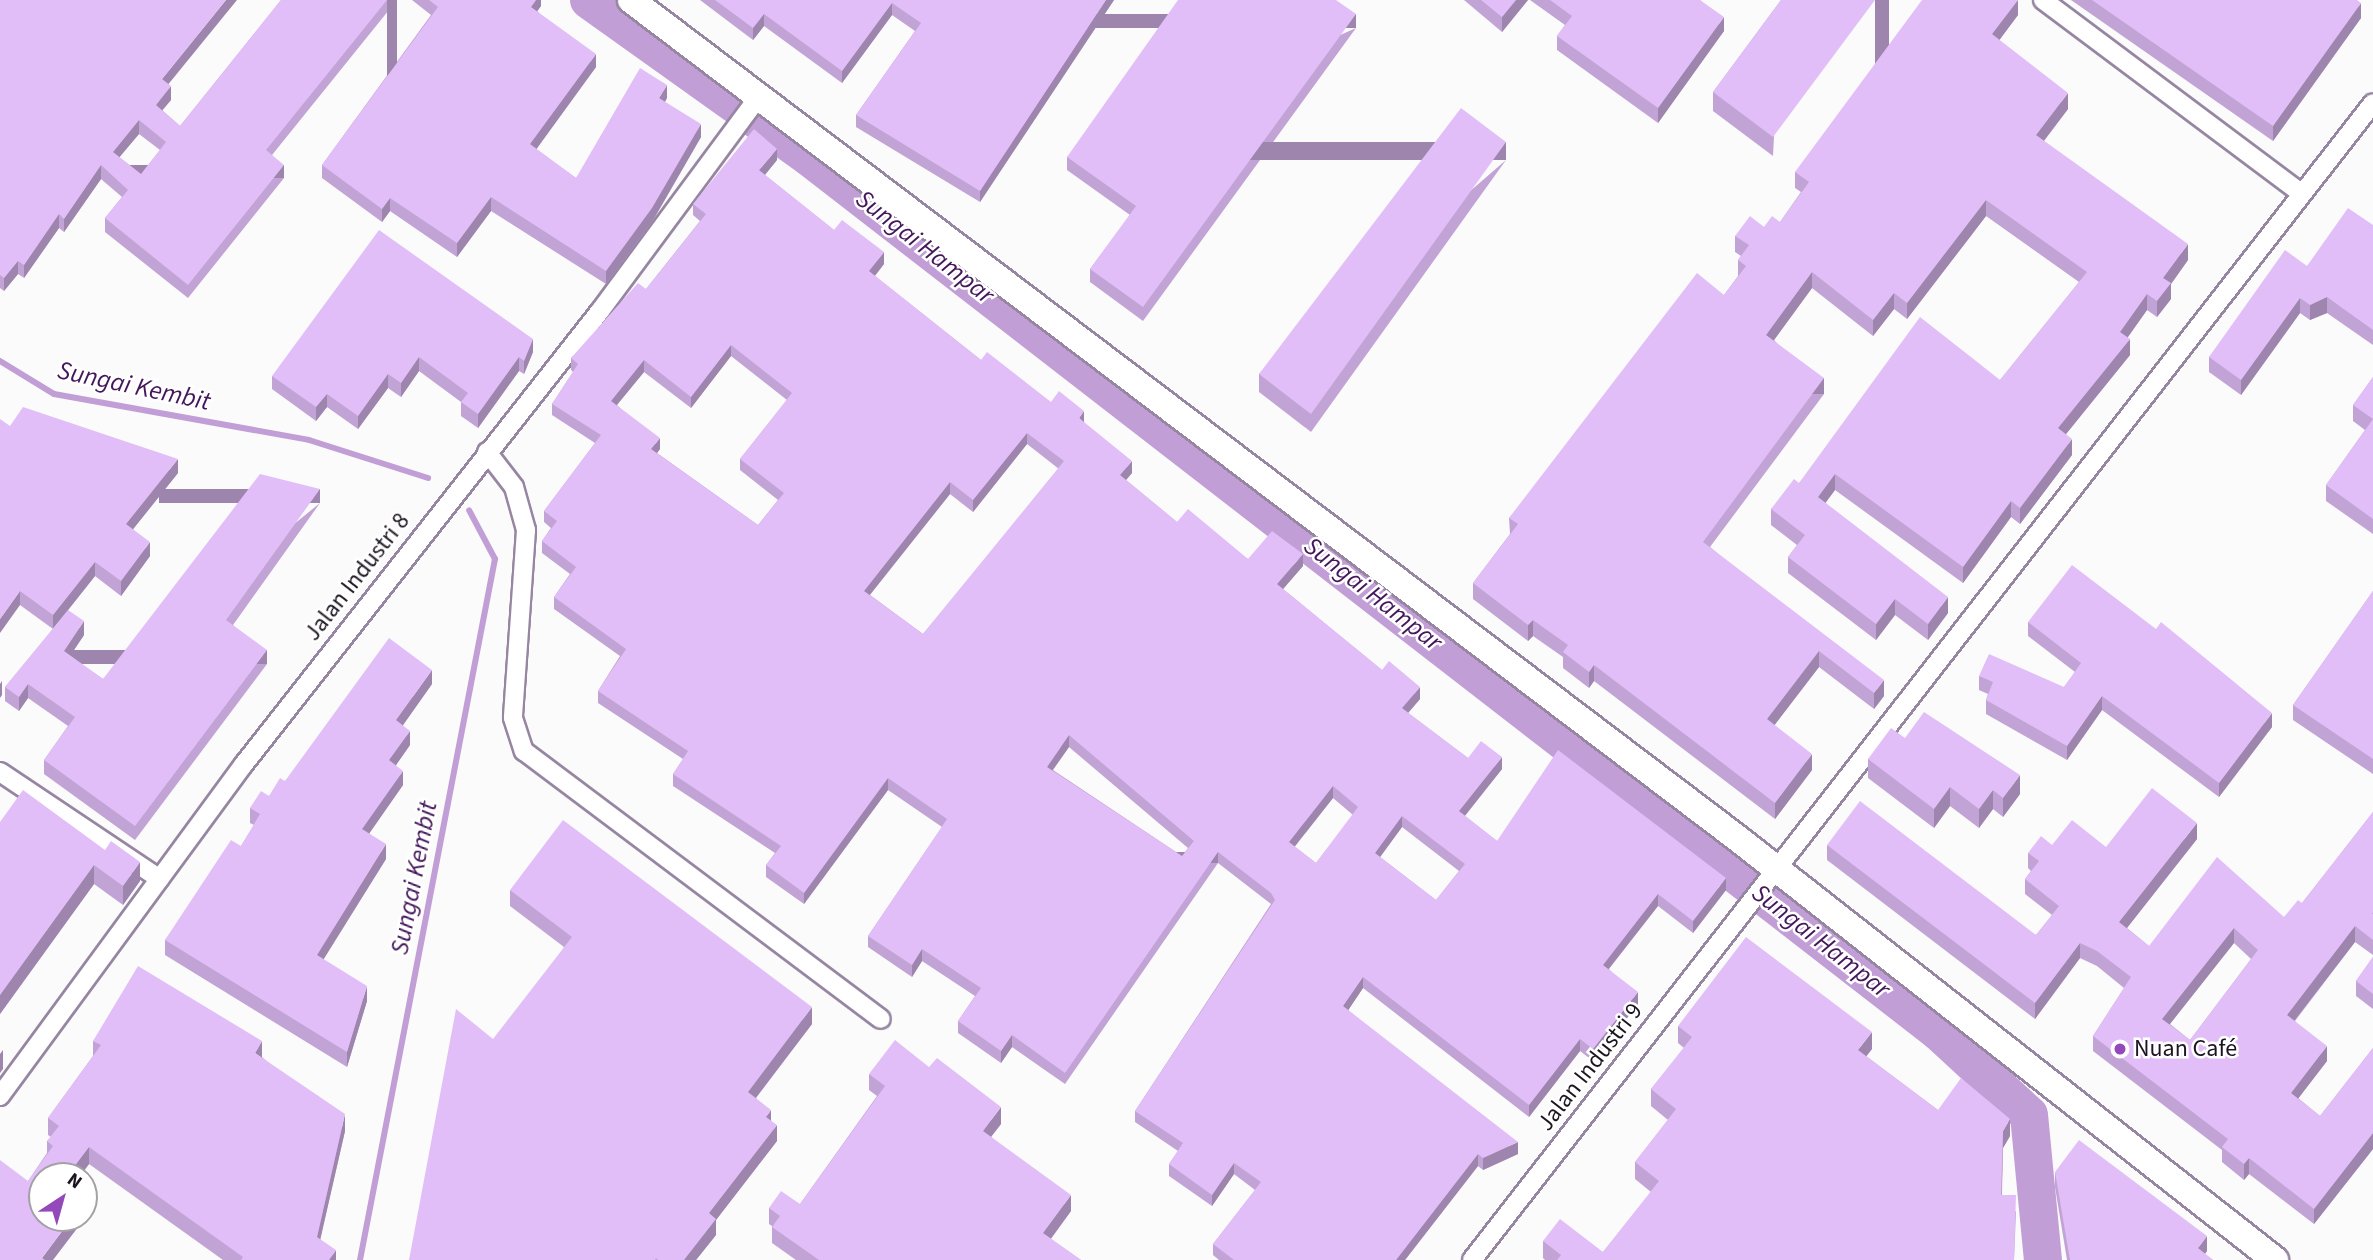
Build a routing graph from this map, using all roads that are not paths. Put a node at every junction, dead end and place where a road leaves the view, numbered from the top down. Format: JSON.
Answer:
{"nodes":[{"id":1,"x":631,"y":0,"type":"edge"},
{"id":2,"x":2043,"y":0,"type":"edge"},
{"id":3,"x":758,"y":97,"type":"junction"},
{"id":4,"x":2373,"y":103,"type":"edge"},
{"id":5,"x":2300,"y":192,"type":"junction"},
{"id":6,"x":487,"y":452,"type":"junction"},
{"id":7,"x":0,"y":772,"type":"edge"},
{"id":8,"x":1772,"y":874,"type":"junction"},
{"id":9,"x":160,"y":879,"type":"junction"},
{"id":10,"x":881,"y":1019,"type":"dead end"},
{"id":11,"x":0,"y":1096,"type":"edge"},
{"id":12,"x":1472,"y":1260,"type":"edge"},
{"id":13,"x":2275,"y":1260,"type":"edge"}],
"edges":[{"from":1,"to":3,"type":"street"},
{"from":2,"to":5,"type":"street"},
{"from":3,"to":6,"type":"street","name":"Jalan Industri 8"},
{"from":3,"to":8,"type":"street"},
{"from":4,"to":5,"type":"street","name":"Jalan Industri 9"},
{"from":5,"to":8,"type":"street","name":"Jalan Industri 9"},
{"from":6,"to":9,"type":"street","name":"Jalan Industri 8"},
{"from":6,"to":10,"type":"street"},
{"from":7,"to":9,"type":"street"},
{"from":8,"to":12,"type":"street","name":"Jalan Industri 9"},
{"from":8,"to":13,"type":"street"},
{"from":9,"to":11,"type":"street","name":"Jalan Industri 8"}]}
